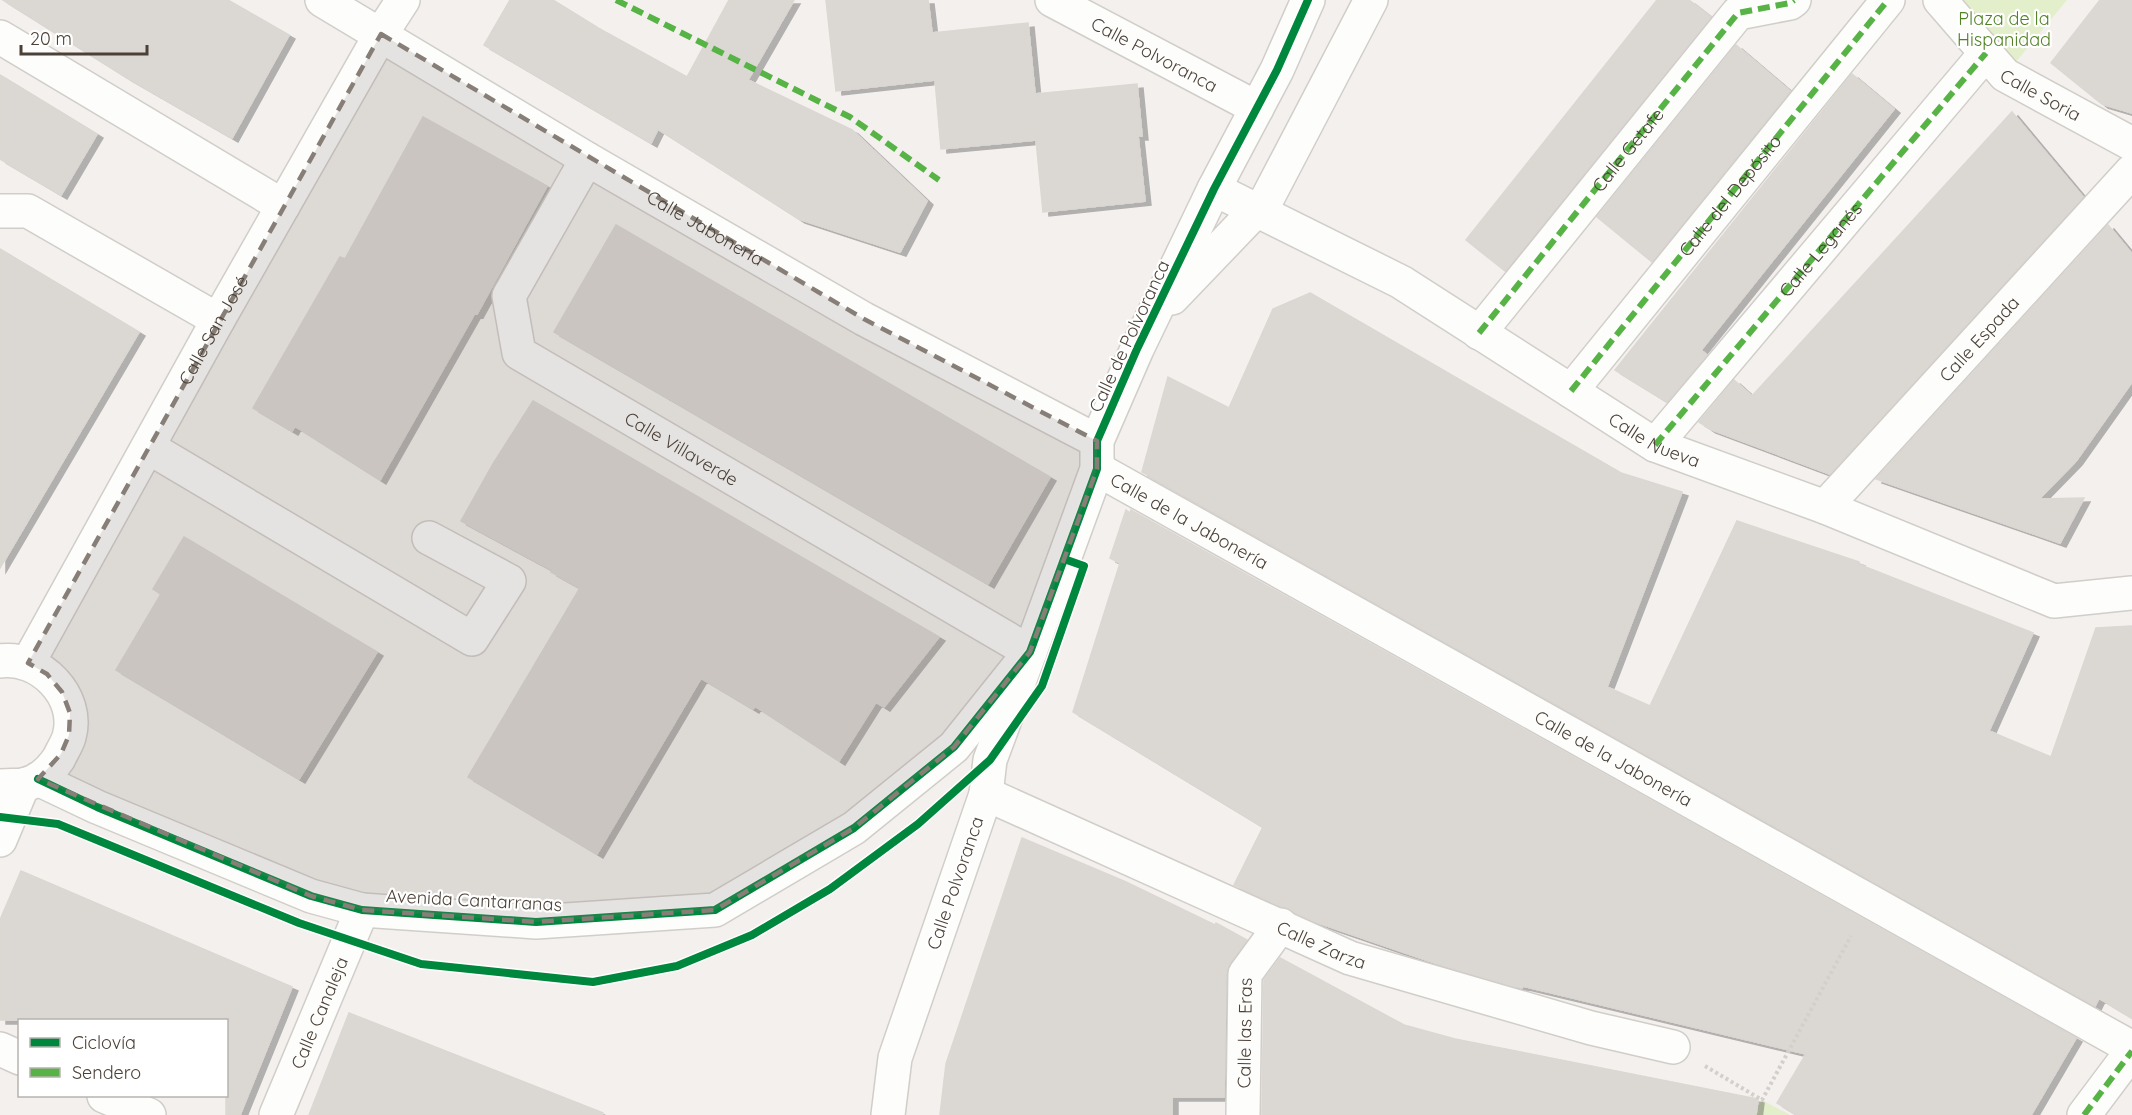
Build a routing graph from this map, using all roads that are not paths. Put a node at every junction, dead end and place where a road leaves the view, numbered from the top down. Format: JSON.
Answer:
{"nodes":[{"id":1,"x":322,"y":0,"type":"edge"},
{"id":2,"x":403,"y":0,"type":"edge"},
{"id":3,"x":1052,"y":0,"type":"edge"},
{"id":4,"x":1308,"y":0,"type":"edge"},
{"id":5,"x":1371,"y":0,"type":"edge"},
{"id":6,"x":1794,"y":0,"type":"edge"},
{"id":7,"x":1888,"y":0,"type":"edge"},
{"id":8,"x":1940,"y":0,"type":"edge"},
{"id":9,"x":381,"y":34,"type":"junction"},
{"id":10,"x":0,"y":37,"type":"edge"},
{"id":11,"x":1986,"y":53,"type":"junction"},
{"id":12,"x":1257,"y":108,"type":"junction"},
{"id":13,"x":2132,"y":144,"type":"edge"},
{"id":14,"x":587,"y":159,"type":"junction"},
{"id":15,"x":2132,"y":171,"type":"edge"},
{"id":16,"x":1214,"y":189,"type":"junction"},
{"id":17,"x":283,"y":206,"type":"junction"},
{"id":18,"x":1256,"y":210,"type":"junction"},
{"id":19,"x":0,"y":211,"type":"edge"},
{"id":20,"x":1154,"y":318,"type":"junction"},
{"id":21,"x":218,"y":320,"type":"junction"},
{"id":22,"x":1479,"y":333,"type":"junction"},
{"id":23,"x":1571,"y":392,"type":"junction"},
{"id":24,"x":1655,"y":445,"type":"junction"},
{"id":25,"x":147,"y":447,"type":"junction"},
{"id":26,"x":1097,"y":455,"type":"junction"},
{"id":27,"x":1825,"y":507,"type":"junction"},
{"id":28,"x":429,"y":538,"type":"dead end"},
{"id":29,"x":2132,"y":593,"type":"edge"},
{"id":30,"x":1030,"y":652,"type":"junction"},
{"id":31,"x":14,"y":662,"type":"edge"},
{"id":32,"x":954,"y":747,"type":"joint"},
{"id":33,"x":20,"y":783,"type":"edge"},
{"id":34,"x":986,"y":794,"type":"junction"},
{"id":35,"x":0,"y":840,"type":"edge"},
{"id":36,"x":362,"y":910,"type":"junction"},
{"id":37,"x":1281,"y":925,"type":"junction"},
{"id":38,"x":1673,"y":1047,"type":"road end"},
{"id":39,"x":0,"y":1050,"type":"edge"},
{"id":40,"x":2132,"y":1050,"type":"edge"},
{"id":41,"x":18,"y":1057,"type":"edge"},
{"id":42,"x":108,"y":1097,"type":"edge"},
{"id":43,"x":149,"y":1115,"type":"edge"},
{"id":44,"x":276,"y":1115,"type":"edge"},
{"id":45,"x":888,"y":1115,"type":"edge"},
{"id":46,"x":1243,"y":1115,"type":"edge"},
{"id":47,"x":2084,"y":1115,"type":"edge"}],
"edges":[{"from":1,"to":9,"type":"street","name":"Calle Jabonería"},
{"from":2,"to":9,"type":"street","name":"Calle San José"},
{"from":3,"to":12,"type":"street","name":"Calle Polvoranca"},
{"from":4,"to":12,"type":"street","name":"Calle de Polvoranca"},
{"from":5,"to":18,"type":"street","name":"Calle de Polvoranca"},
{"from":6,"to":22,"type":"street","name":"Calle Getafe"},
{"from":7,"to":23,"type":"street","name":"Calle del Depósito"},
{"from":8,"to":11,"type":"street","name":"Calle Soria"},
{"from":9,"to":14,"type":"street","name":"Calle Jabonería"},
{"from":9,"to":17,"type":"street","name":"Calle San José"},
{"from":10,"to":17,"type":"street"},
{"from":11,"to":13,"type":"street","name":"Calle Soria"},
{"from":11,"to":24,"type":"street","name":"Calle Leganés"},
{"from":12,"to":16,"type":"street","name":"Calle de Polvoranca"},
{"from":14,"to":26,"type":"street","name":"Calle Jabonería"},
{"from":14,"to":30,"type":"street","name":"Calle Villaverde"},
{"from":15,"to":27,"type":"street","name":"Calle Espada"},
{"from":16,"to":18,"type":"street","name":"Calle Nueva"},
{"from":16,"to":20,"type":"street","name":"Calle de Polvoranca"},
{"from":17,"to":21,"type":"street","name":"Calle San José"},
{"from":18,"to":20,"type":"street","name":"Calle de Polvoranca"},
{"from":18,"to":22,"type":"street","name":"Calle Nueva"},
{"from":19,"to":21,"type":"street"},
{"from":20,"to":26,"type":"street","name":"Calle de Polvoranca"},
{"from":21,"to":25,"type":"street","name":"Calle San José"},
{"from":22,"to":23,"type":"street","name":"Calle Nueva"},
{"from":23,"to":24,"type":"street","name":"Calle Nueva"},
{"from":24,"to":27,"type":"street","name":"Calle Nueva"},
{"from":25,"to":28,"type":"street"},
{"from":25,"to":31,"type":"street","name":"Calle San José"},
{"from":26,"to":30,"type":"street","name":"Calle de Polvoranca"},
{"from":26,"to":40,"type":"street","name":"Calle de la Jabonería"},
{"from":27,"to":29,"type":"street","name":"Calle Nueva"},
{"from":30,"to":32,"type":"street","name":"Calle de Polvoranca"},
{"from":30,"to":34,"type":"street","name":"Calle Polvoranca"},
{"from":31,"to":33,"type":"street"},
{"from":32,"to":36,"type":"street","name":"Avenida Cantarranas"},
{"from":33,"to":35,"type":"street"},
{"from":33,"to":36,"type":"street","name":"Avenida Cantarranas"},
{"from":34,"to":37,"type":"street","name":"Calle Zarza"},
{"from":34,"to":45,"type":"street","name":"Calle Polvoranca"},
{"from":36,"to":44,"type":"street","name":"Calle Canaleja"},
{"from":37,"to":38,"type":"street","name":"Calle Zarza"},
{"from":37,"to":46,"type":"street","name":"Calle las Eras"},
{"from":39,"to":41,"type":"street"},
{"from":40,"to":47,"type":"street"},
{"from":42,"to":43,"type":"street"}]}
